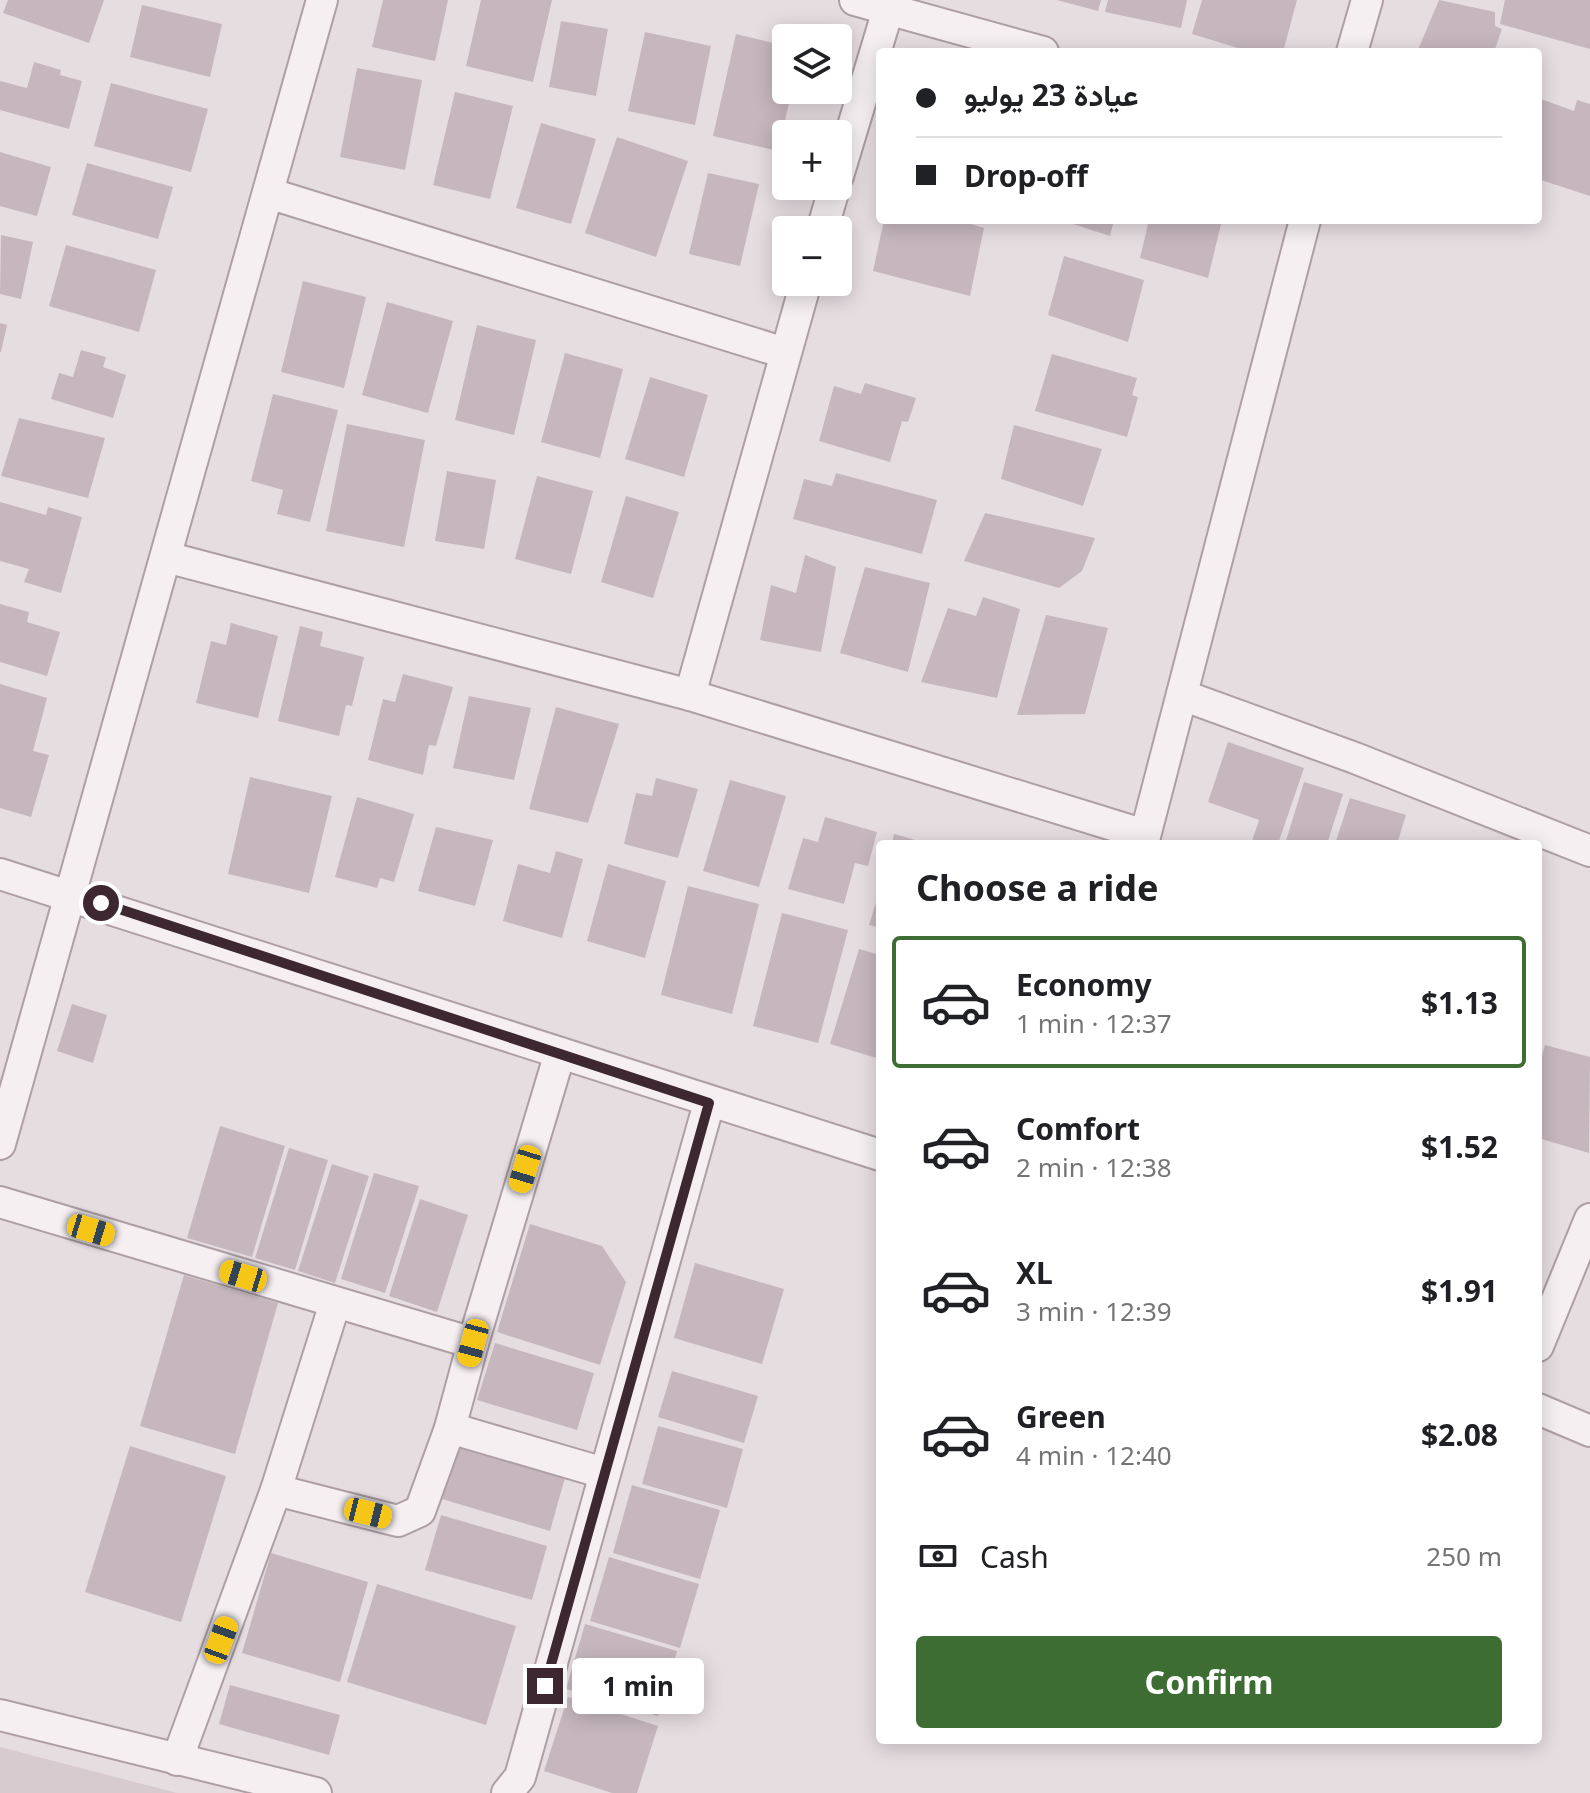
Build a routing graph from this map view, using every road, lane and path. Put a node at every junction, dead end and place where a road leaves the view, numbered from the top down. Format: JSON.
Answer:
{"nodes":[{"id":1,"x":322,"y":0,"type":"edge"},
{"id":2,"x":855,"y":0,"type":"edge"},
{"id":3,"x":1367,"y":0,"type":"edge"},
{"id":4,"x":888,"y":10,"type":"junction"},
{"id":5,"x":877,"y":48,"type":"edge"},
{"id":6,"x":1028,"y":48,"type":"edge"},
{"id":7,"x":1353,"y":48,"type":"edge"},
{"id":8,"x":876,"y":50,"type":"edge"},
{"id":9,"x":852,"y":130,"type":"edge"},
{"id":10,"x":268,"y":193,"type":"junction"},
{"id":11,"x":1304,"y":224,"type":"edge"},
{"id":12,"x":802,"y":296,"type":"edge"},
{"id":13,"x":785,"y":353,"type":"junction"},
{"id":14,"x":166,"y":557,"type":"junction"},
{"id":15,"x":690,"y":695,"type":"junction"},
{"id":16,"x":1182,"y":695,"type":"junction"},
{"id":17,"x":1144,"y":839,"type":"edge"},
{"id":18,"x":1590,"y":851,"type":"edge"},
{"id":19,"x":0,"y":874,"type":"edge"},
{"id":20,"x":72,"y":894,"type":"junction"},
{"id":21,"x":560,"y":1053,"type":"junction"},
{"id":22,"x":709,"y":1103,"type":"junction"},
{"id":23,"x":0,"y":1144,"type":"edge"},
{"id":24,"x":876,"y":1154,"type":"edge"},
{"id":25,"x":0,"y":1202,"type":"edge"},
{"id":26,"x":1590,"y":1219,"type":"edge"},
{"id":27,"x":335,"y":1303,"type":"junction"},
{"id":28,"x":1542,"y":1336,"type":"edge"},
{"id":29,"x":473,"y":1343,"type":"junction"},
{"id":30,"x":1542,"y":1411,"type":"edge"},
{"id":31,"x":450,"y":1428,"type":"junction"},
{"id":32,"x":1590,"y":1431,"type":"edge"},
{"id":33,"x":604,"y":1473,"type":"junction"},
{"id":34,"x":276,"y":1490,"type":"junction"},
{"id":35,"x":0,"y":1715,"type":"edge"},
{"id":36,"x":177,"y":1760,"type":"junction"},
{"id":37,"x":316,"y":1793,"type":"edge"},
{"id":38,"x":507,"y":1793,"type":"edge"}],
"edges":[{"from":1,"to":10,"type":"street"},
{"from":2,"to":4,"type":"street"},
{"from":3,"to":7,"type":"street"},
{"from":4,"to":5,"type":"street"},
{"from":4,"to":6,"type":"street"},
{"from":8,"to":9,"type":"street"},
{"from":10,"to":13,"type":"street"},
{"from":10,"to":14,"type":"street"},
{"from":11,"to":16,"type":"street"},
{"from":12,"to":13,"type":"street"},
{"from":13,"to":15,"type":"street"},
{"from":14,"to":15,"type":"street"},
{"from":14,"to":20,"type":"street"},
{"from":15,"to":17,"type":"street"},
{"from":16,"to":17,"type":"street"},
{"from":16,"to":18,"type":"street"},
{"from":19,"to":20,"type":"street"},
{"from":20,"to":21,"type":"street"},
{"from":20,"to":23,"type":"street"},
{"from":21,"to":22,"type":"street"},
{"from":21,"to":29,"type":"street"},
{"from":22,"to":24,"type":"street"},
{"from":22,"to":33,"type":"street"},
{"from":25,"to":27,"type":"street"},
{"from":26,"to":28,"type":"street"},
{"from":27,"to":29,"type":"street"},
{"from":27,"to":34,"type":"street"},
{"from":29,"to":31,"type":"street"},
{"from":30,"to":32,"type":"street"},
{"from":31,"to":33,"type":"street"},
{"from":31,"to":34,"type":"street"},
{"from":33,"to":38,"type":"street"},
{"from":34,"to":36,"type":"street"},
{"from":35,"to":36,"type":"street"},
{"from":36,"to":37,"type":"street"}]}
